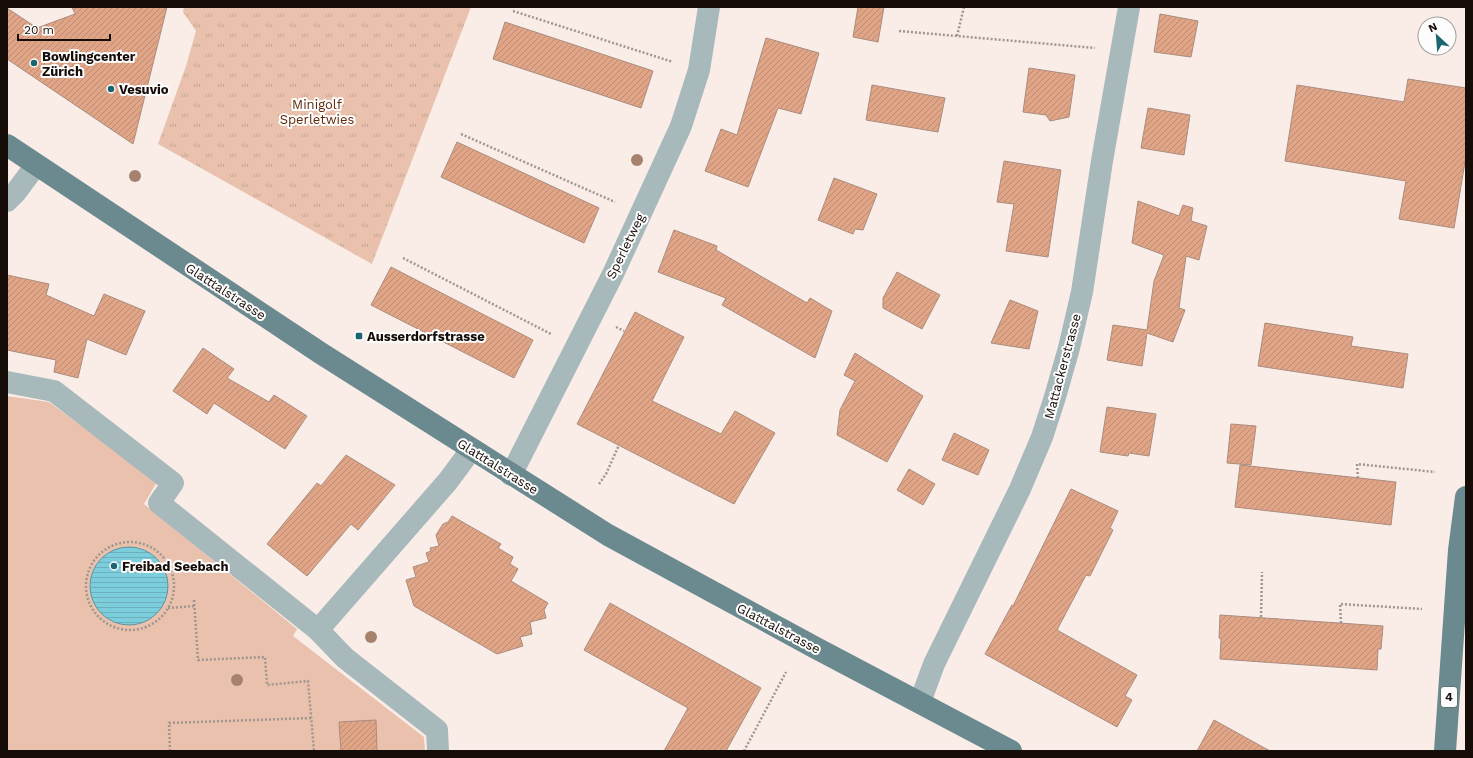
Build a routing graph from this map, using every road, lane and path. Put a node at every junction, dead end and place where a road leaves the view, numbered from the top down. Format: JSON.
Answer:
{"nodes":[{"id":1,"x":709,"y":7,"type":"edge"},
{"id":2,"x":964,"y":7,"type":"edge"},
{"id":3,"x":1129,"y":7,"type":"edge"},
{"id":4,"x":513,"y":11,"type":"dead end"},
{"id":5,"x":899,"y":31,"type":"dead end"},
{"id":6,"x":957,"y":36,"type":"junction"},
{"id":7,"x":1121,"y":51,"type":"junction"},
{"id":8,"x":699,"y":70,"type":"junction"},
{"id":9,"x":461,"y":134,"type":"dead end"},
{"id":10,"x":7,"y":145,"type":"edge"},
{"id":11,"x":36,"y":165,"type":"junction"},
{"id":12,"x":7,"y":201,"type":"edge"},
{"id":13,"x":641,"y":214,"type":"junction"},
{"id":14,"x":403,"y":258,"type":"dead end"},
{"id":15,"x":575,"y":346,"type":"junction"},
{"id":16,"x":7,"y":382,"type":"edge"},
{"id":17,"x":619,"y":445,"type":"dead end"},
{"id":18,"x":471,"y":450,"type":"junction"},
{"id":19,"x":1436,"y":472,"type":"dead end"},
{"id":20,"x":511,"y":475,"type":"junction"},
{"id":21,"x":1358,"y":478,"type":"dead end"},
{"id":22,"x":599,"y":484,"type":"dead end"},
{"id":23,"x":1466,"y":497,"type":"edge"},
{"id":24,"x":1463,"y":543,"type":"edge"},
{"id":25,"x":1262,"y":572,"type":"dead end"},
{"id":26,"x":194,"y":600,"type":"dead end"},
{"id":27,"x":195,"y":606,"type":"junction"},
{"id":28,"x":168,"y":608,"type":"junction"},
{"id":29,"x":1422,"y":609,"type":"dead end"},
{"id":30,"x":1262,"y":617,"type":"dead end"},
{"id":31,"x":1341,"y":623,"type":"dead end"},
{"id":32,"x":318,"y":630,"type":"junction"},
{"id":33,"x":786,"y":672,"type":"dead end"},
{"id":34,"x":920,"y":702,"type":"junction"},
{"id":35,"x":311,"y":718,"type":"junction"},
{"id":36,"x":170,"y":751,"type":"edge"},
{"id":37,"x":314,"y":751,"type":"edge"},
{"id":38,"x":438,"y":751,"type":"edge"},
{"id":39,"x":744,"y":751,"type":"edge"},
{"id":40,"x":1011,"y":751,"type":"edge"},
{"id":41,"x":1445,"y":751,"type":"edge"}],
"edges":[{"from":1,"to":8,"type":"street","name":"Sperletweg"},
{"from":2,"to":6,"type":"path"},
{"from":3,"to":7,"type":"street","name":"Mattackerstrasse"},
{"from":4,"to":8,"type":"path"},
{"from":5,"to":6,"type":"path"},
{"from":6,"to":7,"type":"path"},
{"from":7,"to":34,"type":"street","name":"Mattackerstrasse"},
{"from":8,"to":13,"type":"street","name":"Sperletweg"},
{"from":9,"to":13,"type":"path"},
{"from":10,"to":11,"type":"main road","name":"Glatttalstrasse"},
{"from":11,"to":12,"type":"street"},
{"from":11,"to":18,"type":"main road","name":"Glatttalstrasse"},
{"from":13,"to":15,"type":"street","name":"Sperletweg"},
{"from":14,"to":15,"type":"path"},
{"from":15,"to":20,"type":"street","name":"Sperletweg"},
{"from":16,"to":32,"type":"street"},
{"from":17,"to":22,"type":"path"},
{"from":18,"to":20,"type":"main road","name":"Glatttalstrasse"},
{"from":18,"to":32,"type":"street"},
{"from":19,"to":21,"type":"path"},
{"from":20,"to":34,"type":"main road","name":"Glatttalstrasse"},
{"from":23,"to":24,"type":"main road","number":"4"},
{"from":24,"to":41,"type":"main road","number":"4"},
{"from":25,"to":30,"type":"path"},
{"from":26,"to":27,"type":"path"},
{"from":27,"to":28,"type":"path"},
{"from":27,"to":35,"type":"path"},
{"from":28,"to":28,"type":"path"},
{"from":29,"to":31,"type":"path"},
{"from":32,"to":38,"type":"street"},
{"from":33,"to":39,"type":"path"},
{"from":34,"to":40,"type":"main road","name":"Glatttalstrasse"},
{"from":35,"to":36,"type":"path"},
{"from":35,"to":37,"type":"path"}]}
